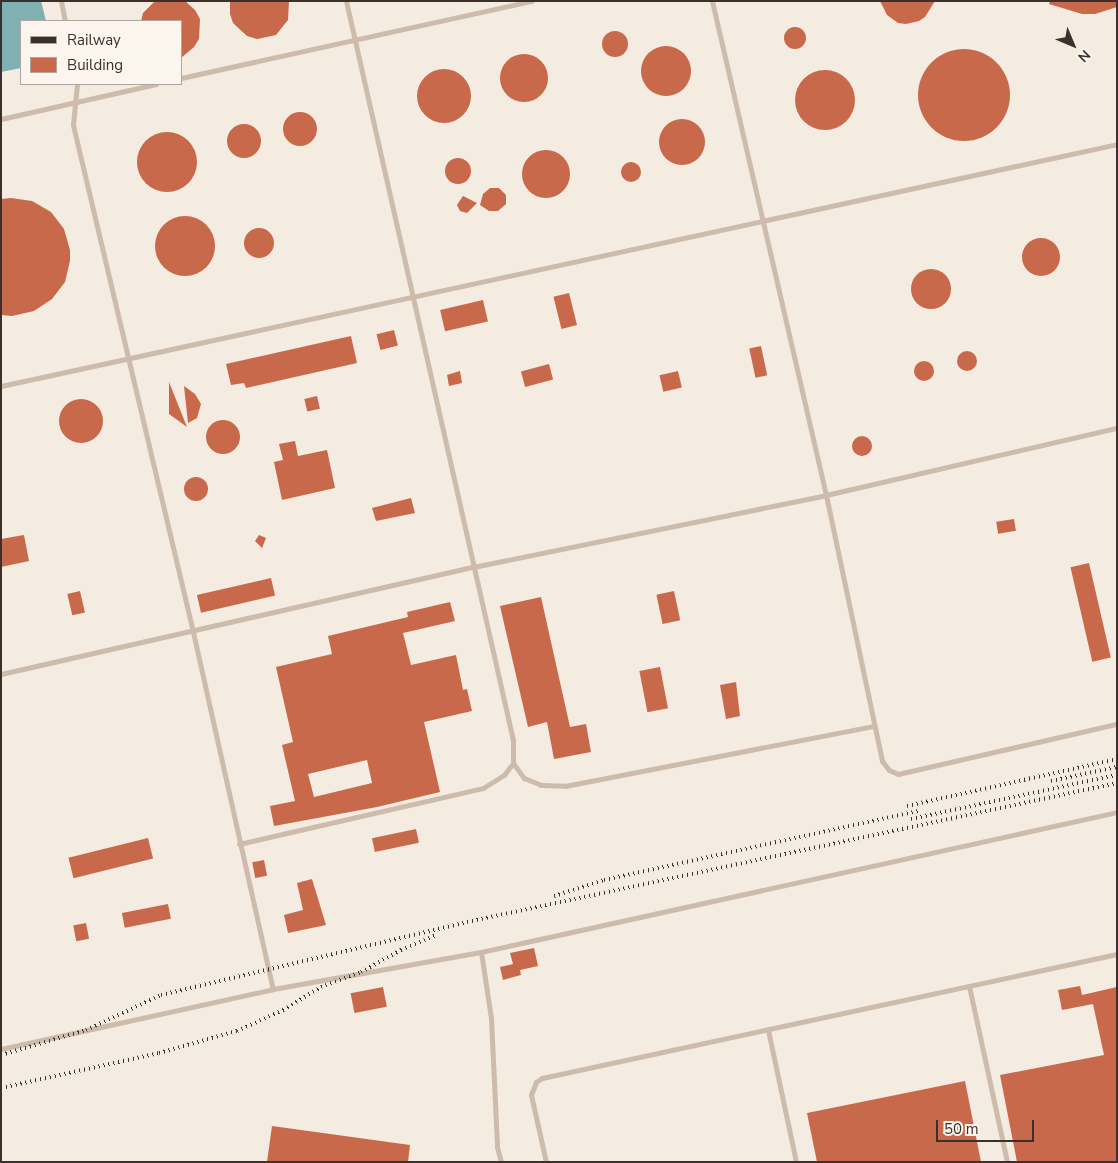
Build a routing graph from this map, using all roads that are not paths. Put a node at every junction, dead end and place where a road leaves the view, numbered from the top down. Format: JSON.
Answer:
{"nodes":[{"id":1,"x":61,"y":1,"type":"edge"},
{"id":2,"x":346,"y":1,"type":"edge"},
{"id":3,"x":532,"y":1,"type":"edge"},
{"id":4,"x":712,"y":1,"type":"edge"},
{"id":5,"x":65,"y":20,"type":"edge"},
{"id":6,"x":355,"y":41,"type":"junction"},
{"id":7,"x":182,"y":78,"type":"edge"},
{"id":8,"x":77,"y":85,"type":"edge"},
{"id":9,"x":151,"y":85,"type":"edge"},
{"id":10,"x":76,"y":101,"type":"junction"},
{"id":11,"x":1,"y":119,"type":"edge"},
{"id":12,"x":1117,"y":144,"type":"edge"},
{"id":13,"x":764,"y":221,"type":"junction"},
{"id":14,"x":412,"y":297,"type":"junction"},
{"id":15,"x":128,"y":359,"type":"junction"},
{"id":16,"x":1,"y":386,"type":"edge"},
{"id":17,"x":1117,"y":428,"type":"edge"},
{"id":18,"x":826,"y":495,"type":"junction"},
{"id":19,"x":473,"y":567,"type":"junction"},
{"id":20,"x":192,"y":632,"type":"junction"},
{"id":21,"x":1,"y":674,"type":"edge"},
{"id":22,"x":1117,"y":724,"type":"edge"},
{"id":23,"x":874,"y":726,"type":"junction"},
{"id":24,"x":513,"y":763,"type":"junction"},
{"id":25,"x":1117,"y":812,"type":"edge"},
{"id":26,"x":239,"y":844,"type":"junction"},
{"id":27,"x":481,"y":952,"type":"junction"},
{"id":28,"x":1117,"y":954,"type":"edge"},
{"id":29,"x":969,"y":986,"type":"junction"},
{"id":30,"x":273,"y":990,"type":"junction"},
{"id":31,"x":768,"y":1030,"type":"junction"},
{"id":32,"x":1,"y":1049,"type":"edge"},
{"id":33,"x":501,"y":1162,"type":"edge"},
{"id":34,"x":546,"y":1162,"type":"edge"},
{"id":35,"x":796,"y":1162,"type":"edge"},
{"id":36,"x":1006,"y":1162,"type":"edge"}],
"edges":[{"from":1,"to":5,"type":"lane"},
{"from":2,"to":6,"type":"lane"},
{"from":3,"to":6,"type":"lane"},
{"from":4,"to":13,"type":"lane"},
{"from":6,"to":7,"type":"lane"},
{"from":6,"to":14,"type":"lane"},
{"from":8,"to":10,"type":"lane"},
{"from":9,"to":10,"type":"lane"},
{"from":10,"to":11,"type":"lane"},
{"from":10,"to":15,"type":"lane"},
{"from":12,"to":13,"type":"lane"},
{"from":13,"to":14,"type":"lane"},
{"from":13,"to":18,"type":"lane"},
{"from":14,"to":15,"type":"lane"},
{"from":14,"to":19,"type":"lane"},
{"from":15,"to":16,"type":"lane"},
{"from":15,"to":20,"type":"lane"},
{"from":17,"to":18,"type":"lane"},
{"from":18,"to":19,"type":"lane"},
{"from":18,"to":23,"type":"lane"},
{"from":19,"to":20,"type":"lane"},
{"from":19,"to":24,"type":"lane"},
{"from":20,"to":21,"type":"lane"},
{"from":20,"to":26,"type":"lane"},
{"from":22,"to":23,"type":"lane"},
{"from":23,"to":24,"type":"lane"},
{"from":24,"to":26,"type":"lane"},
{"from":25,"to":27,"type":"lane"},
{"from":26,"to":30,"type":"lane"},
{"from":27,"to":30,"type":"lane"},
{"from":27,"to":33,"type":"lane"},
{"from":28,"to":29,"type":"lane"},
{"from":29,"to":31,"type":"lane"},
{"from":29,"to":36,"type":"lane"},
{"from":30,"to":32,"type":"lane"},
{"from":31,"to":34,"type":"lane"},
{"from":31,"to":35,"type":"lane"}]}
